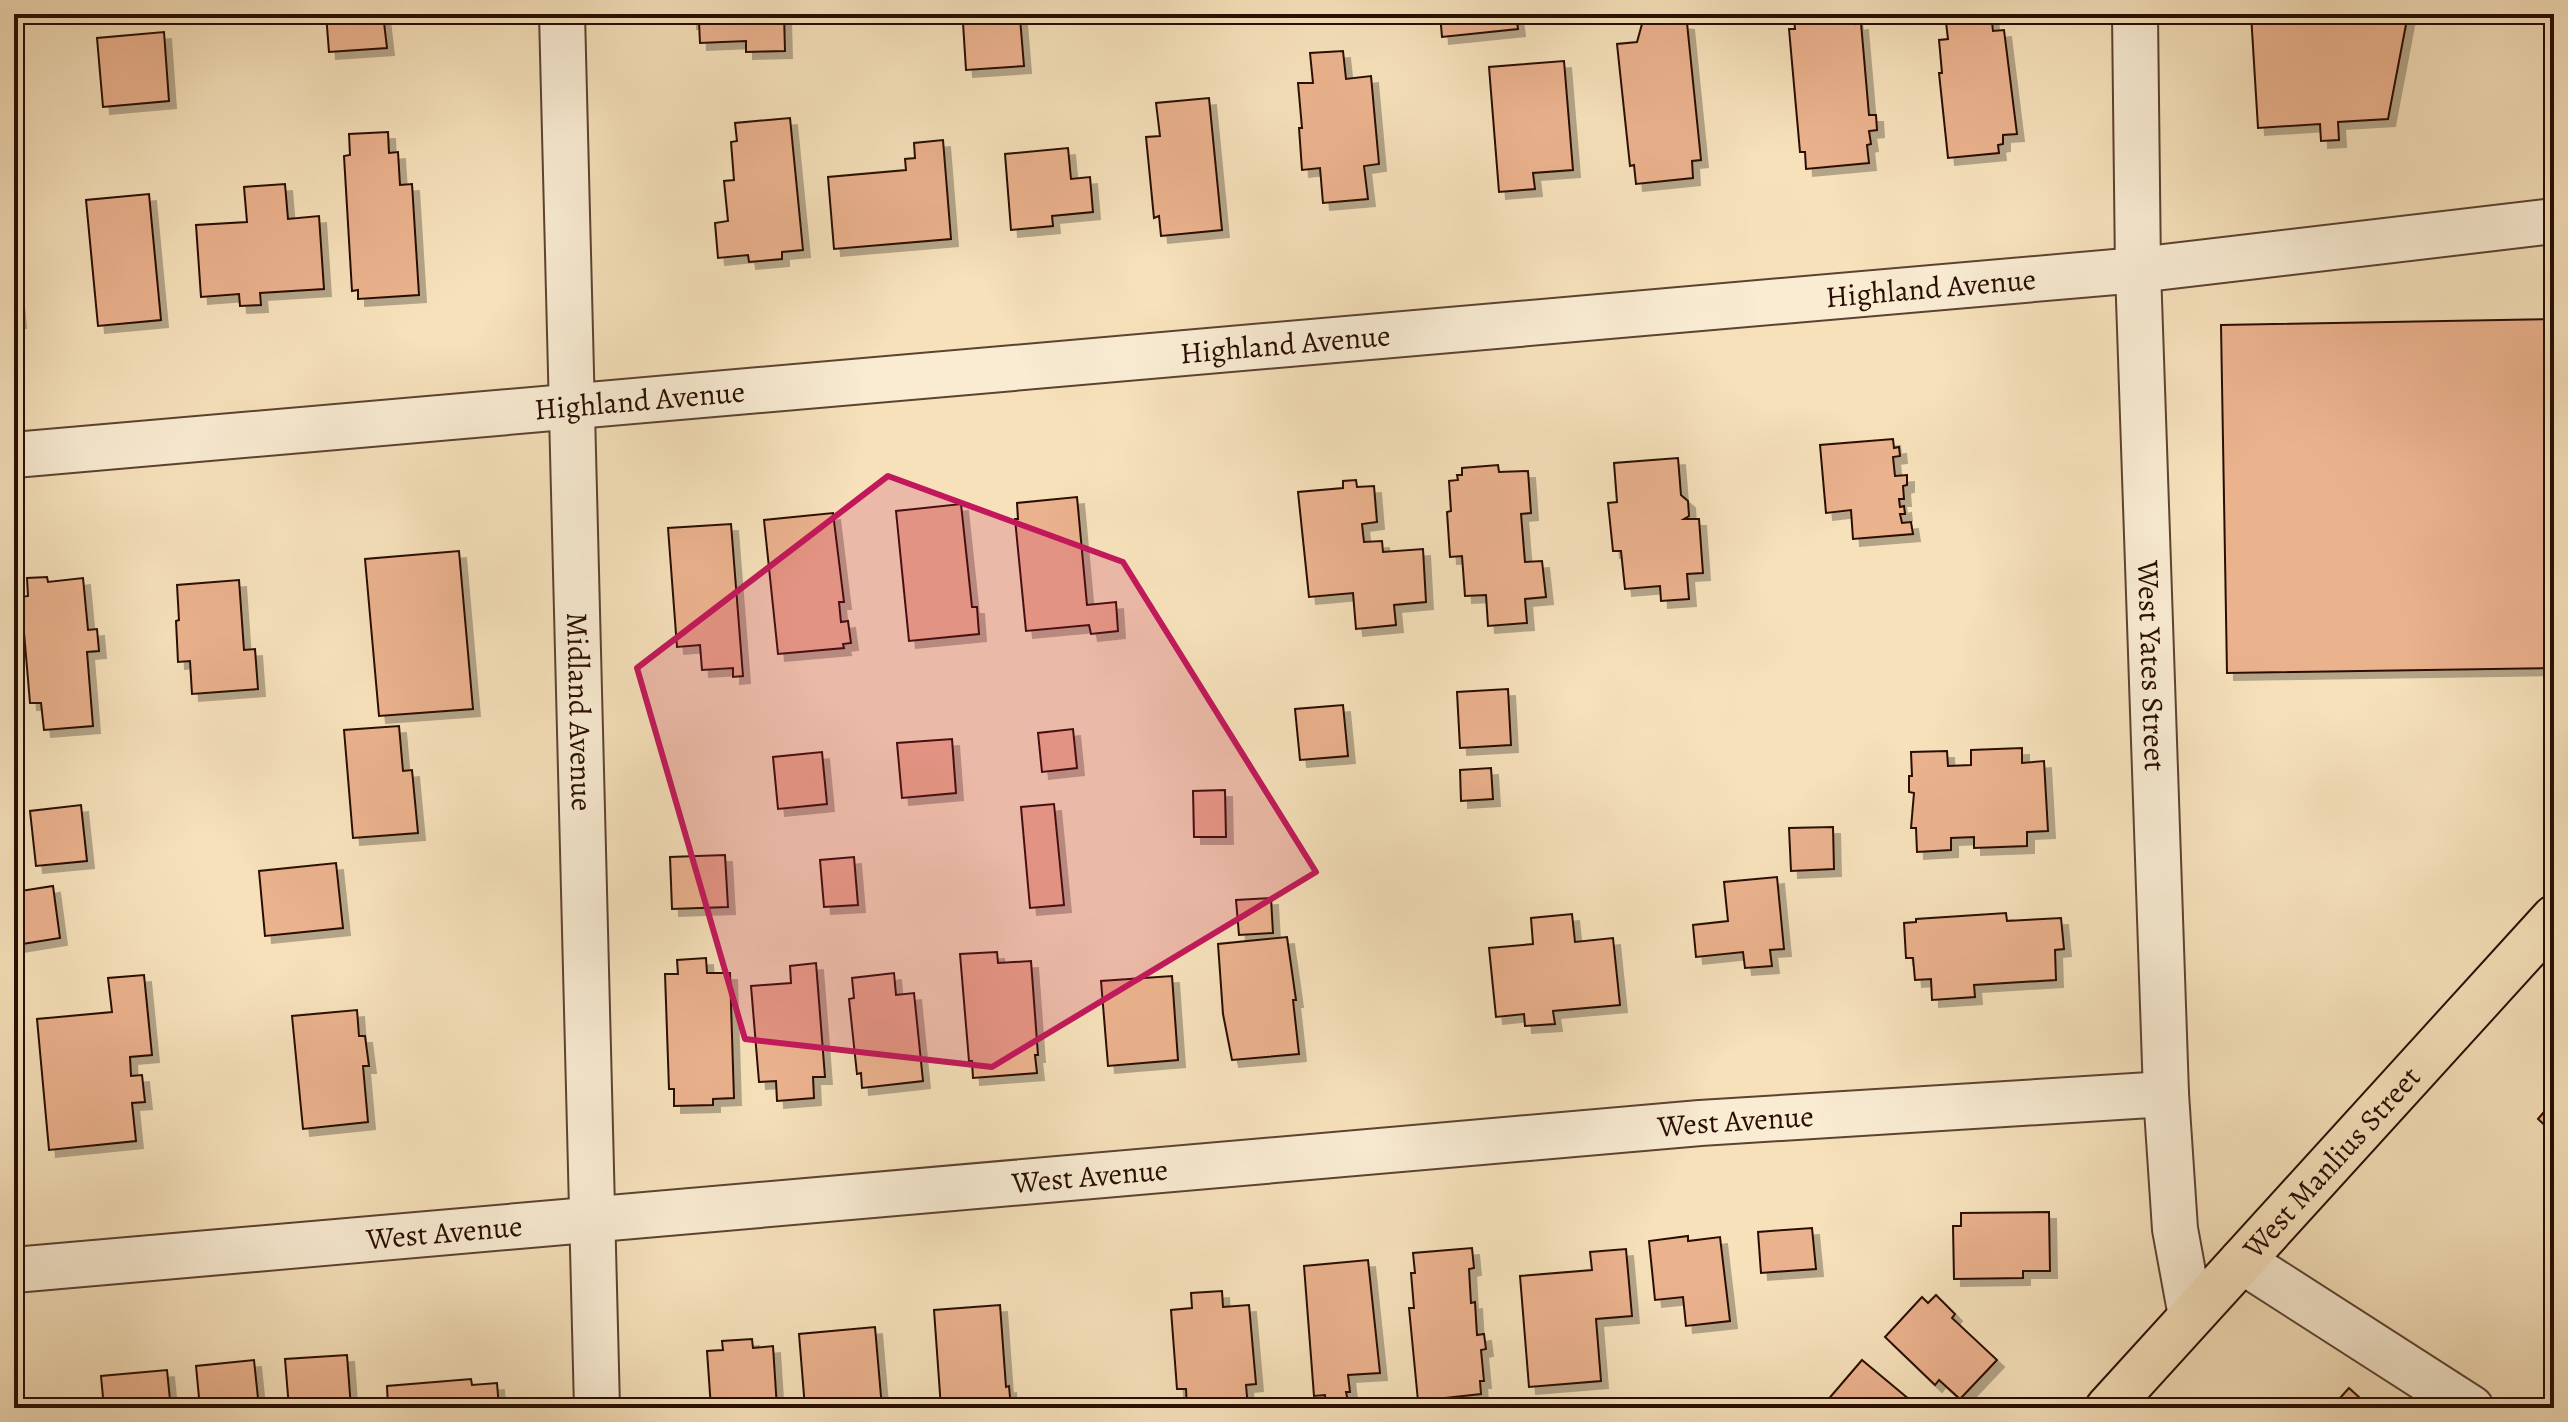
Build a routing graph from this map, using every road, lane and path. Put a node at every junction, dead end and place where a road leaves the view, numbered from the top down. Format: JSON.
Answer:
{"nodes":[{"id":1,"x":562,"y":14,"type":"edge"},
{"id":2,"x":2135,"y":14,"type":"edge"},
{"id":3,"x":2554,"y":221,"type":"edge"},
{"id":4,"x":2138,"y":270,"type":"junction"},
{"id":5,"x":572,"y":405,"type":"junction"},
{"id":6,"x":14,"y":455,"type":"edge"},
{"id":7,"x":2554,"y":918,"type":"edge"},
{"id":8,"x":2166,"y":1094,"type":"junction"},
{"id":9,"x":590,"y":1221,"type":"junction"},
{"id":10,"x":2242,"y":1261,"type":"junction"},
{"id":11,"x":14,"y":1270,"type":"edge"},
{"id":12,"x":2191,"y":1316,"type":"junction"},
{"id":13,"x":597,"y":1408,"type":"edge"},
{"id":14,"x":2108,"y":1408,"type":"edge"},
{"id":15,"x":2471,"y":1408,"type":"edge"}],
"edges":[{"from":1,"to":5,"type":"street","name":"Midland Avenue"},
{"from":2,"to":4,"type":"street","name":"West Yates Street"},
{"from":3,"to":4,"type":"street","name":"Highland Avenue"},
{"from":4,"to":5,"type":"street","name":"Highland Avenue"},
{"from":4,"to":8,"type":"street","name":"West Yates Street"},
{"from":5,"to":6,"type":"street","name":"Highland Avenue"},
{"from":5,"to":9,"type":"street","name":"Midland Avenue"},
{"from":7,"to":10,"type":"main road","name":"West Manlius Street"},
{"from":8,"to":9,"type":"street","name":"West Avenue"},
{"from":8,"to":12,"type":"street","name":"West Yates Street"},
{"from":9,"to":11,"type":"street","name":"West Avenue"},
{"from":9,"to":13,"type":"street","name":"Midland Avenue"},
{"from":10,"to":12,"type":"main road","name":"West Manlius Street"},
{"from":10,"to":15,"type":"street"},
{"from":12,"to":14,"type":"main road","name":"West Manlius Street"}]}
